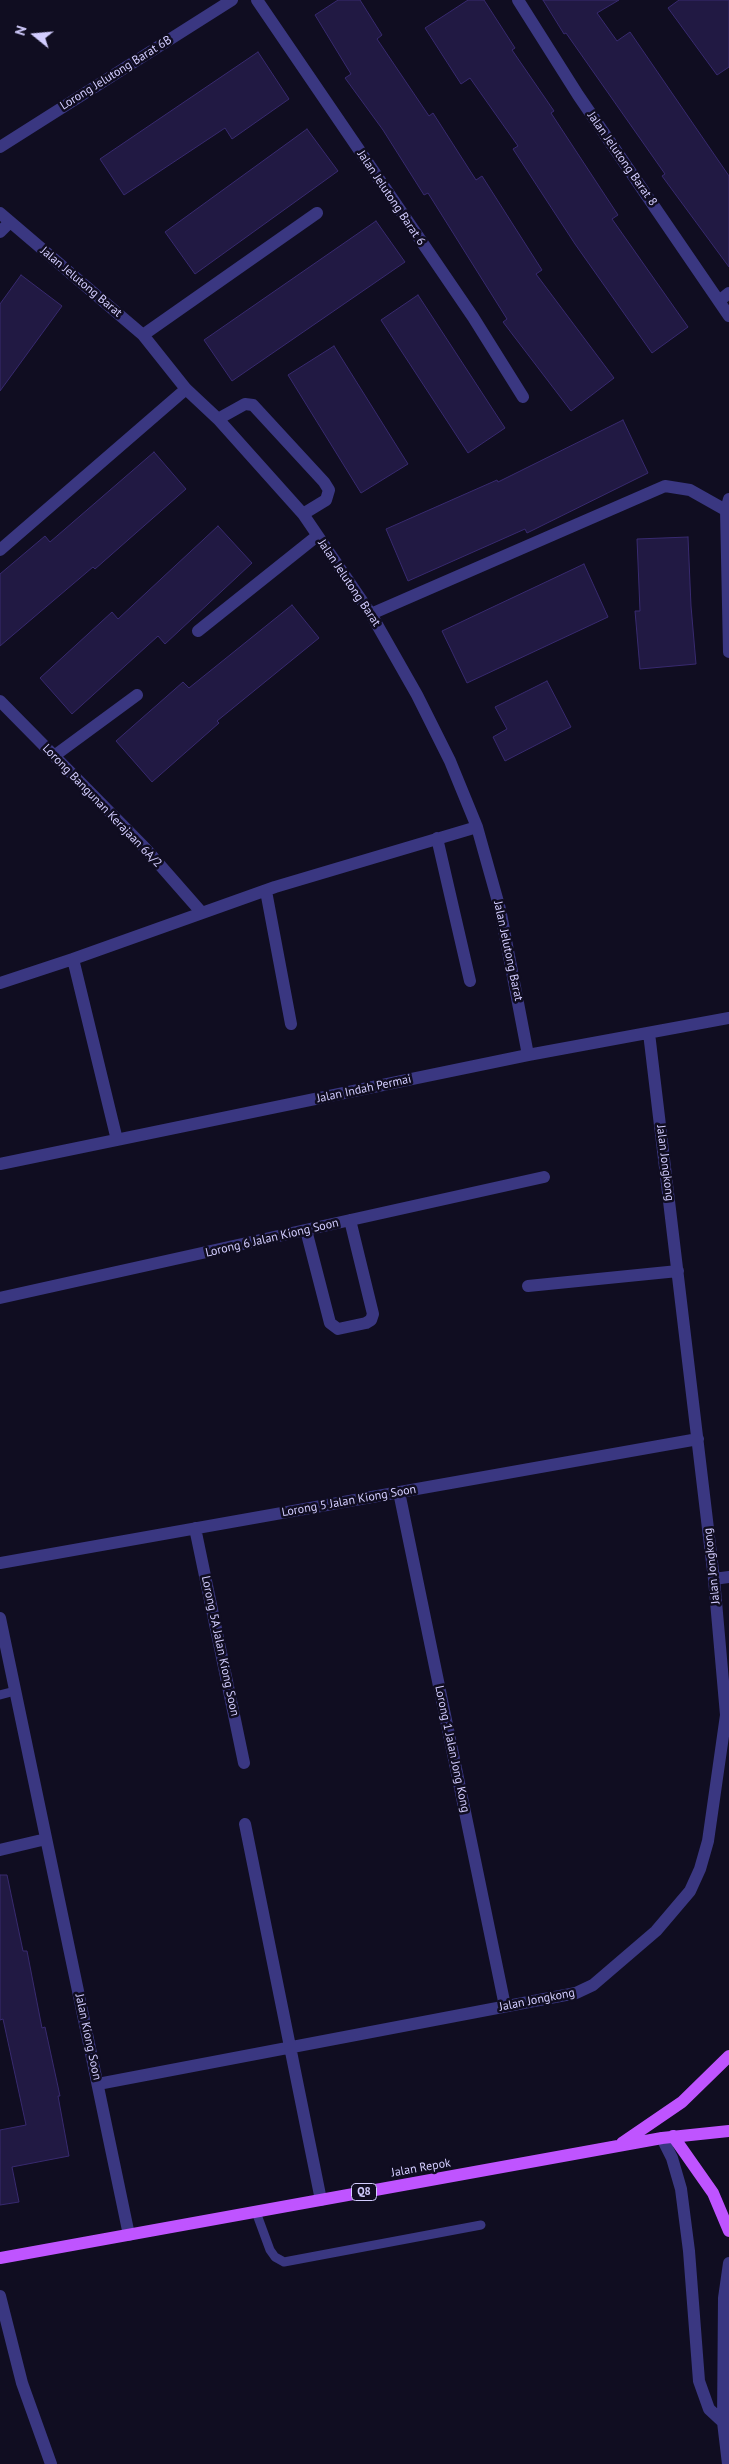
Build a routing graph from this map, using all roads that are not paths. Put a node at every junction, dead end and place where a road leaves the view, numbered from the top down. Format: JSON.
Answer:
{"nodes":[{"id":1,"x":232,"y":0,"type":"edge"},
{"id":2,"x":257,"y":0,"type":"edge"},
{"id":3,"x":518,"y":0,"type":"edge"},
{"id":4,"x":0,"y":147,"type":"edge"},
{"id":5,"x":0,"y":213,"type":"edge"},
{"id":6,"x":317,"y":213,"type":"dead end"},
{"id":7,"x":10,"y":222,"type":"junction"},
{"id":8,"x":0,"y":232,"type":"edge"},
{"id":9,"x":724,"y":297,"type":"edge"},
{"id":10,"x":729,"y":316,"type":"edge"},
{"id":11,"x":143,"y":335,"type":"junction"},
{"id":12,"x":186,"y":389,"type":"junction"},
{"id":13,"x":523,"y":397,"type":"dead end"},
{"id":14,"x":218,"y":418,"type":"junction"},
{"id":15,"x":728,"y":507,"type":"edge"},
{"id":16,"x":303,"y":514,"type":"junction"},
{"id":17,"x":317,"y":536,"type":"junction"},
{"id":18,"x":0,"y":550,"type":"edge"},
{"id":19,"x":372,"y":614,"type":"junction"},
{"id":20,"x":198,"y":631,"type":"dead end"},
{"id":21,"x":729,"y":652,"type":"edge"},
{"id":22,"x":137,"y":695,"type":"dead end"},
{"id":23,"x":0,"y":701,"type":"edge"},
{"id":24,"x":54,"y":756,"type":"junction"},
{"id":25,"x":477,"y":827,"type":"junction"},
{"id":26,"x":436,"y":838,"type":"junction"},
{"id":27,"x":266,"y":890,"type":"junction"},
{"id":28,"x":202,"y":913,"type":"junction"},
{"id":29,"x":73,"y":959,"type":"junction"},
{"id":30,"x":470,"y":981,"type":"dead end"},
{"id":31,"x":0,"y":984,"type":"edge"},
{"id":32,"x":729,"y":1018,"type":"edge"},
{"id":33,"x":291,"y":1024,"type":"dead end"},
{"id":34,"x":649,"y":1033,"type":"junction"},
{"id":35,"x":528,"y":1055,"type":"junction"},
{"id":36,"x":117,"y":1140,"type":"junction"},
{"id":37,"x":0,"y":1164,"type":"edge"},
{"id":38,"x":544,"y":1177,"type":"dead end"},
{"id":39,"x":350,"y":1220,"type":"junction"},
{"id":40,"x":306,"y":1230,"type":"junction"},
{"id":41,"x":678,"y":1271,"type":"junction"},
{"id":42,"x":528,"y":1286,"type":"dead end"},
{"id":43,"x":0,"y":1298,"type":"edge"},
{"id":44,"x":698,"y":1439,"type":"junction"},
{"id":45,"x":399,"y":1492,"type":"junction"},
{"id":46,"x":195,"y":1528,"type":"junction"},
{"id":47,"x":0,"y":1563,"type":"edge"},
{"id":48,"x":729,"y":1577,"type":"edge"},
{"id":49,"x":714,"y":1578,"type":"junction"},
{"id":50,"x":0,"y":1618,"type":"edge"},
{"id":51,"x":15,"y":1691,"type":"junction"},
{"id":52,"x":0,"y":1694,"type":"edge"},
{"id":53,"x":244,"y":1763,"type":"dead end"},
{"id":54,"x":245,"y":1824,"type":"dead end"},
{"id":55,"x":46,"y":1839,"type":"junction"},
{"id":56,"x":0,"y":1850,"type":"edge"},
{"id":57,"x":505,"y":2006,"type":"junction"},
{"id":58,"x":290,"y":2047,"type":"junction"},
{"id":59,"x":729,"y":2056,"type":"edge"},
{"id":60,"x":98,"y":2084,"type":"junction"},
{"id":61,"x":729,"y":2131,"type":"edge"},
{"id":62,"x":668,"y":2137,"type":"junction"},
{"id":63,"x":618,"y":2146,"type":"junction"},
{"id":64,"x":321,"y":2200,"type":"junction"},
{"id":65,"x":256,"y":2212,"type":"junction"},
{"id":66,"x":481,"y":2225,"type":"dead end"},
{"id":67,"x":729,"y":2231,"type":"edge"},
{"id":68,"x":129,"y":2235,"type":"junction"},
{"id":69,"x":0,"y":2258,"type":"edge"},
{"id":70,"x":729,"y":2263,"type":"edge"},
{"id":71,"x":728,"y":2277,"type":"edge"},
{"id":72,"x":0,"y":2296,"type":"edge"},
{"id":73,"x":723,"y":2422,"type":"junction"},
{"id":74,"x":51,"y":2464,"type":"edge"},
{"id":75,"x":728,"y":2464,"type":"edge"}],
"edges":[{"from":1,"to":4,"type":"street","name":"Lorong Jelutong Barat 6B"},
{"from":2,"to":13,"type":"street","name":"Jalan Jelutong Barat 6"},
{"from":3,"to":9,"type":"street","name":"Jalan Jelutong Barat 8"},
{"from":5,"to":7,"type":"street","name":"Jalan Jelutong Barat"},
{"from":6,"to":11,"type":"street"},
{"from":7,"to":8,"type":"street"},
{"from":7,"to":11,"type":"street","name":"Jalan Jelutong Barat"},
{"from":9,"to":10,"type":"street","name":"Jalan Jelutong Barat 8"},
{"from":11,"to":12,"type":"street","name":"Jalan Jelutong Barat"},
{"from":12,"to":14,"type":"street","name":"Jalan Jelutong Barat"},
{"from":12,"to":18,"type":"street"},
{"from":14,"to":16,"type":"street","name":"Jalan Jelutong Barat"},
{"from":14,"to":16,"type":"street"},
{"from":15,"to":19,"type":"street"},
{"from":15,"to":21,"type":"street"},
{"from":16,"to":17,"type":"street","name":"Jalan Jelutong Barat"},
{"from":17,"to":19,"type":"street","name":"Jalan Jelutong Barat"},
{"from":17,"to":20,"type":"street"},
{"from":19,"to":25,"type":"street","name":"Jalan Jelutong Barat"},
{"from":22,"to":24,"type":"street"},
{"from":23,"to":24,"type":"street","name":"Lorong Bangunan Kerajaan 6A/2"},
{"from":24,"to":28,"type":"street","name":"Lorong Bangunan Kerajaan 6A/2"},
{"from":25,"to":26,"type":"street"},
{"from":25,"to":35,"type":"street","name":"Jalan Jelutong Barat"},
{"from":26,"to":27,"type":"street"},
{"from":26,"to":30,"type":"street"},
{"from":27,"to":28,"type":"street"},
{"from":27,"to":33,"type":"street"},
{"from":28,"to":29,"type":"street"},
{"from":29,"to":31,"type":"street"},
{"from":29,"to":36,"type":"street"},
{"from":32,"to":34,"type":"street","name":"Jalan Indah Permai"},
{"from":34,"to":35,"type":"street","name":"Jalan Indah Permai"},
{"from":34,"to":41,"type":"street","name":"Jalan Jongkong"},
{"from":35,"to":36,"type":"street","name":"Jalan Indah Permai"},
{"from":36,"to":37,"type":"street","name":"Jalan Indah Permai"},
{"from":38,"to":39,"type":"street","name":"Lorong 6 Jalan Kiong Soon"},
{"from":39,"to":40,"type":"street","name":"Lorong 6 Jalan Kiong Soon"},
{"from":39,"to":40,"type":"street"},
{"from":40,"to":43,"type":"street","name":"Lorong 6 Jalan Kiong Soon"},
{"from":41,"to":42,"type":"street"},
{"from":41,"to":44,"type":"street","name":"Jalan Jongkong"},
{"from":44,"to":45,"type":"street","name":"Lorong 5 Jalan Kiong Soon"},
{"from":44,"to":49,"type":"street","name":"Jalan Jongkong"},
{"from":45,"to":46,"type":"street","name":"Lorong 5 Jalan Kiong Soon"},
{"from":45,"to":57,"type":"street","name":"Lorong 1 Jalan Jong Kong"},
{"from":46,"to":47,"type":"street","name":"Lorong 5 Jalan Kiong Soon"},
{"from":46,"to":53,"type":"street","name":"Lorong 5A Jalan Kiong Soon"},
{"from":48,"to":49,"type":"street"},
{"from":49,"to":57,"type":"street","name":"Jalan Jongkong"},
{"from":50,"to":51,"type":"street","name":"Jalan Kiong Soon"},
{"from":51,"to":52,"type":"lane"},
{"from":51,"to":55,"type":"street","name":"Jalan Kiong Soon"},
{"from":54,"to":58,"type":"street"},
{"from":55,"to":56,"type":"street"},
{"from":55,"to":60,"type":"street","name":"Jalan Kiong Soon"},
{"from":57,"to":58,"type":"street","name":"Jalan Jongkong"},
{"from":58,"to":60,"type":"street","name":"Jalan Jongkong"},
{"from":58,"to":64,"type":"street"},
{"from":59,"to":63,"type":"main road"},
{"from":60,"to":68,"type":"street","name":"Jalan Kiong Soon"},
{"from":61,"to":62,"type":"main road","name":"Jalan Repok","number":"Q8"},
{"from":62,"to":63,"type":"main road","name":"Jalan Repok","number":"Q8"},
{"from":62,"to":67,"type":"main road"},
{"from":62,"to":73,"type":"street"},
{"from":63,"to":64,"type":"main road","name":"Jalan Repok","number":"Q8"},
{"from":64,"to":65,"type":"main road","name":"Jalan Repok","number":"Q8"},
{"from":65,"to":66,"type":"lane"},
{"from":65,"to":68,"type":"main road","name":"Jalan Repok","number":"Q8"},
{"from":68,"to":69,"type":"main road","name":"Jalan Repok","number":"Q8"},
{"from":70,"to":71,"type":"street"},
{"from":71,"to":73,"type":"street"},
{"from":72,"to":74,"type":"street"},
{"from":73,"to":75,"type":"street"}]}
